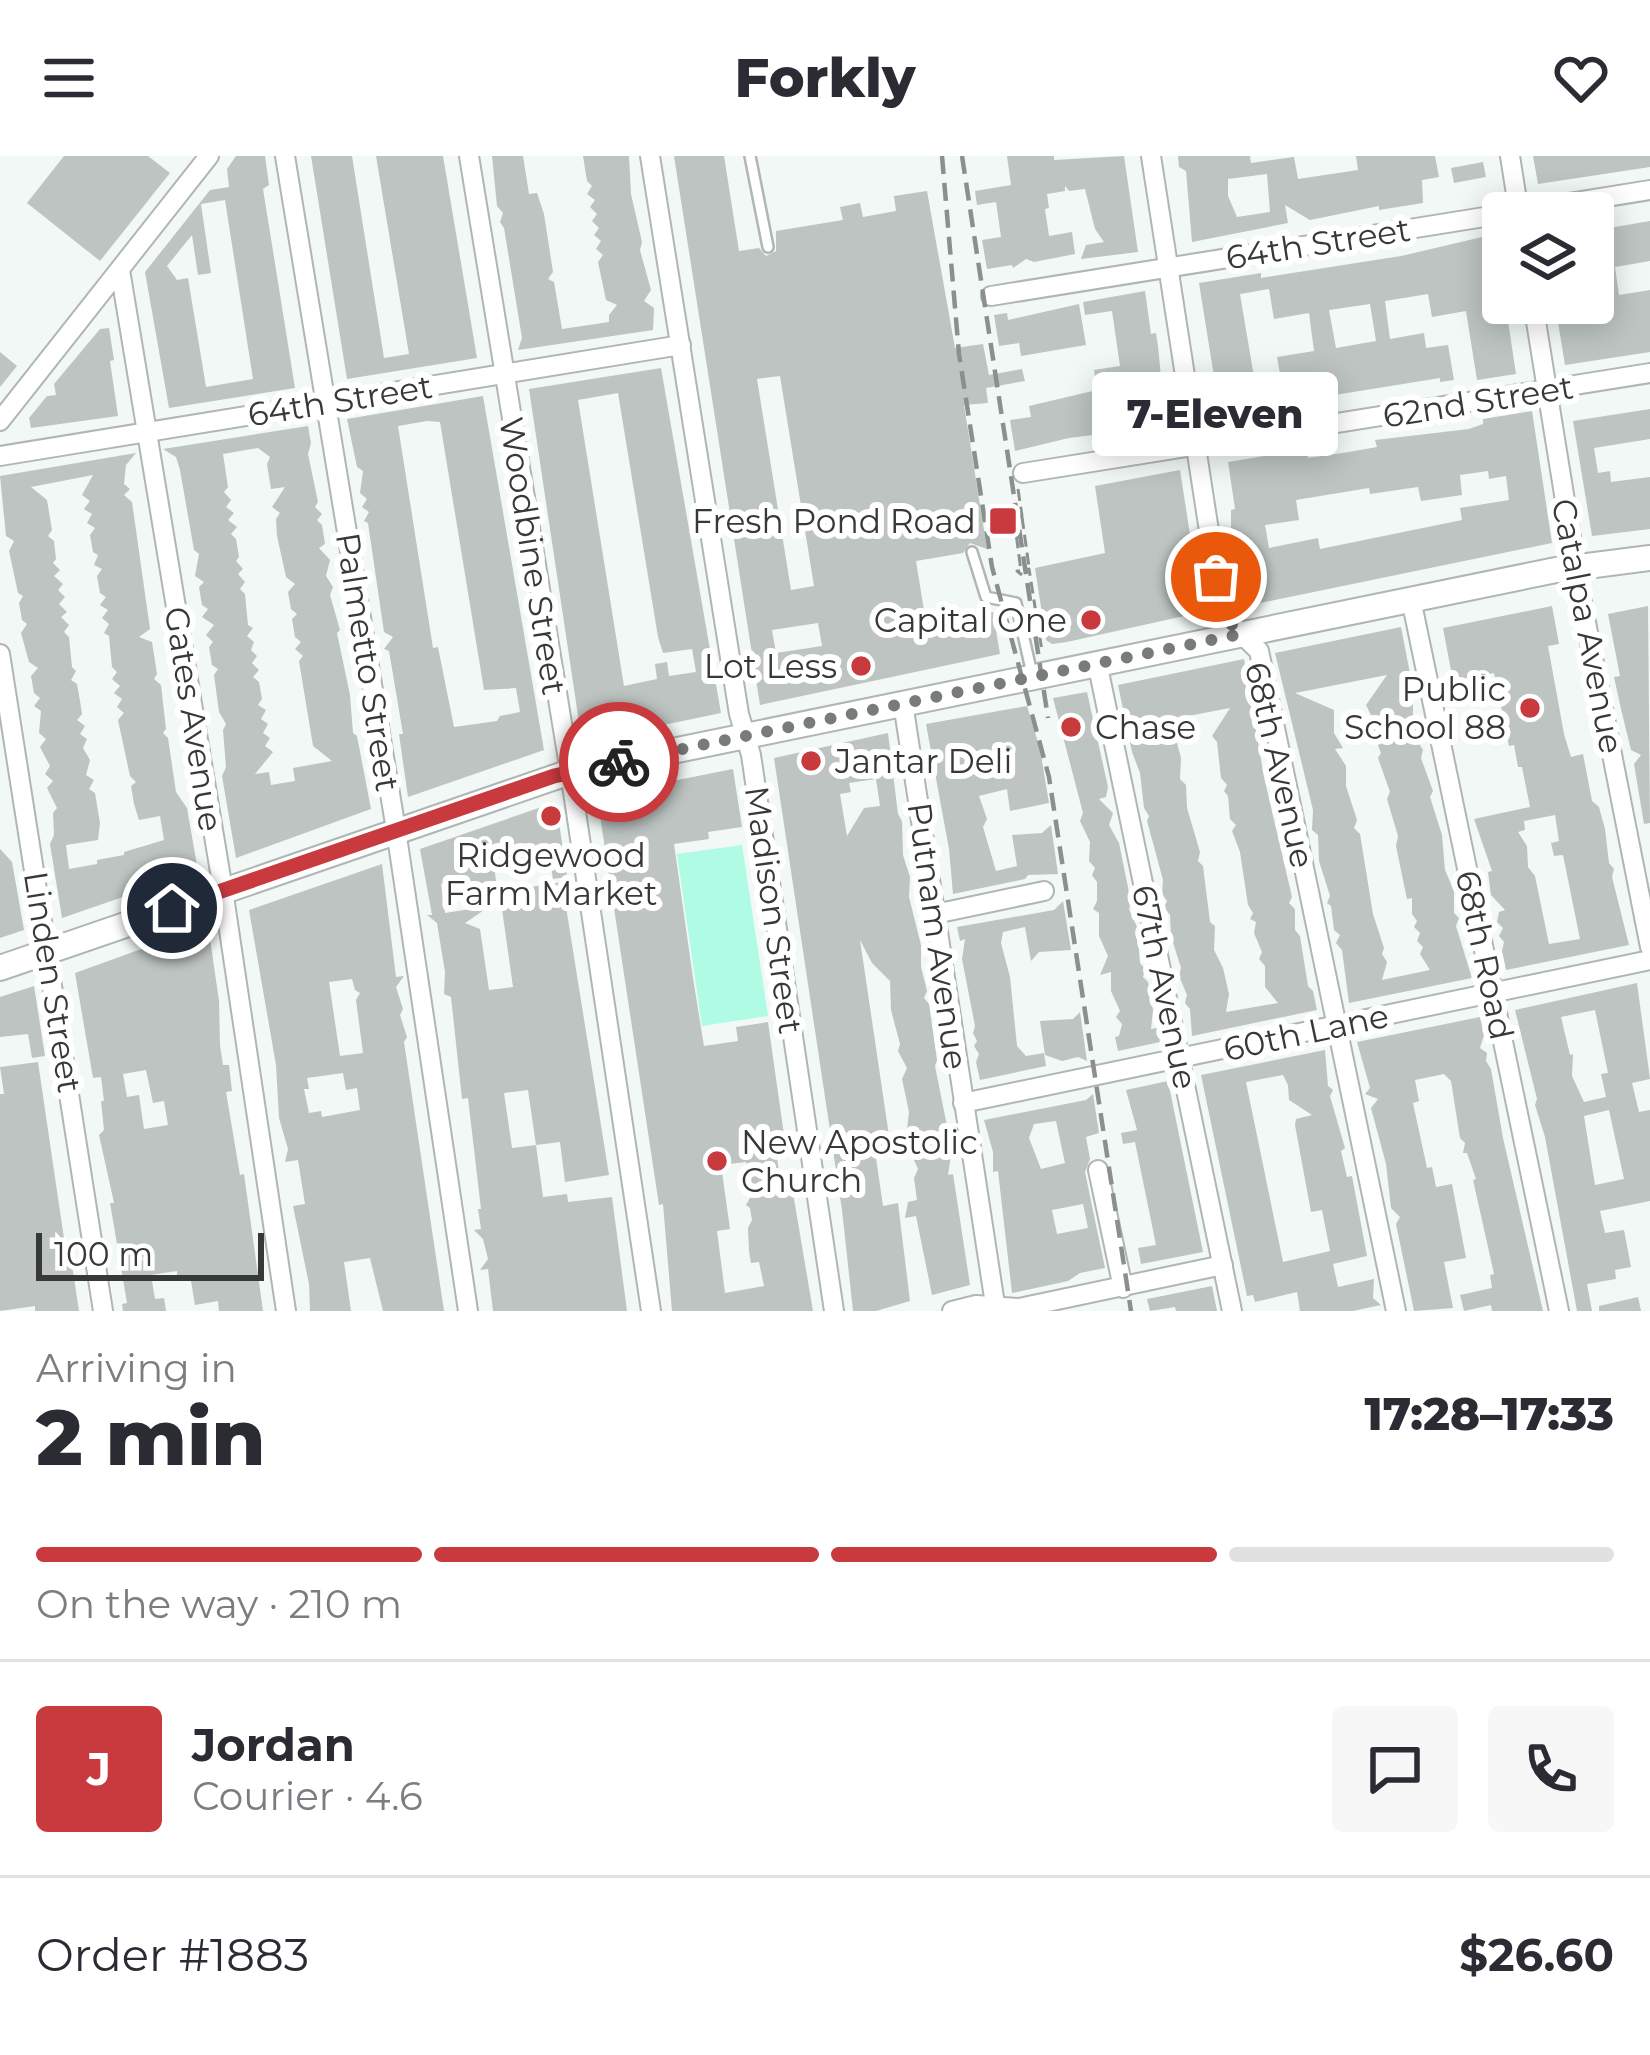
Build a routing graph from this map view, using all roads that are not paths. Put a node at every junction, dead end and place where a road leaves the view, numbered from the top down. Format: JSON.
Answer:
{"nodes":[{"id":1,"x":209,"y":156,"type":"edge"},
{"id":2,"x":285,"y":156,"type":"edge"},
{"id":3,"x":469,"y":156,"type":"edge"},
{"id":4,"x":650,"y":156,"type":"edge"},
{"id":5,"x":750,"y":156,"type":"edge"},
{"id":6,"x":1150,"y":156,"type":"edge"},
{"id":7,"x":1510,"y":156,"type":"edge"},
{"id":8,"x":1650,"y":190,"type":"edge"},
{"id":9,"x":1511,"y":192,"type":"edge"},
{"id":10,"x":1614,"y":196,"type":"edge"},
{"id":11,"x":1482,"y":218,"type":"edge"},
{"id":12,"x":768,"y":247,"type":"dead end"},
{"id":13,"x":1168,"y":267,"type":"junction"},
{"id":14,"x":120,"y":270,"type":"junction"},
{"id":15,"x":991,"y":296,"type":"dead end"},
{"id":16,"x":1536,"y":324,"type":"edge"},
{"id":17,"x":681,"y":345,"type":"junction"},
{"id":18,"x":1650,"y":373,"type":"edge"},
{"id":19,"x":503,"y":374,"type":"junction"},
{"id":20,"x":1547,"y":390,"type":"junction"},
{"id":21,"x":325,"y":403,"type":"junction"},
{"id":22,"x":0,"y":421,"type":"edge"},
{"id":23,"x":146,"y":432,"type":"junction"},
{"id":24,"x":1197,"y":445,"type":"junction"},
{"id":25,"x":0,"y":456,"type":"edge"},
{"id":26,"x":1020,"y":477,"type":"road end"},
{"id":27,"x":972,"y":551,"type":"dead end"},
{"id":28,"x":1650,"y":558,"type":"edge"},
{"id":29,"x":1576,"y":567,"type":"junction"},
{"id":30,"x":1412,"y":599,"type":"junction"},
{"id":31,"x":1241,"y":634,"type":"junction"},
{"id":32,"x":0,"y":654,"type":"edge"},
{"id":33,"x":1097,"y":662,"type":"junction"},
{"id":34,"x":1032,"y":676,"type":"junction"},
{"id":35,"x":903,"y":703,"type":"junction"},
{"id":36,"x":746,"y":735,"type":"junction"},
{"id":37,"x":569,"y":772,"type":"junction"},
{"id":38,"x":396,"y":830,"type":"junction"},
{"id":39,"x":223,"y":890,"type":"junction"},
{"id":40,"x":1044,"y":891,"type":"dead end"},
{"id":41,"x":935,"y":914,"type":"junction"},
{"id":42,"x":1650,"y":947,"type":"edge"},
{"id":43,"x":49,"y":951,"type":"junction"},
{"id":44,"x":1650,"y":960,"type":"edge"},
{"id":45,"x":0,"y":968,"type":"edge"},
{"id":46,"x":1493,"y":993,"type":"junction"},
{"id":47,"x":1336,"y":1026,"type":"junction"},
{"id":48,"x":1180,"y":1058,"type":"junction"},
{"id":49,"x":963,"y":1103,"type":"junction"},
{"id":50,"x":1098,"y":1170,"type":"dead end"},
{"id":51,"x":1223,"y":1265,"type":"junction"},
{"id":52,"x":1124,"y":1288,"type":"junction"},
{"id":53,"x":996,"y":1308,"type":"edge"},
{"id":54,"x":103,"y":1311,"type":"edge"},
{"id":55,"x":286,"y":1311,"type":"edge"},
{"id":56,"x":468,"y":1311,"type":"edge"},
{"id":57,"x":651,"y":1311,"type":"edge"},
{"id":58,"x":834,"y":1311,"type":"edge"},
{"id":59,"x":952,"y":1311,"type":"edge"},
{"id":60,"x":1232,"y":1311,"type":"edge"},
{"id":61,"x":1396,"y":1311,"type":"edge"},
{"id":62,"x":1559,"y":1311,"type":"edge"}],
"edges":[{"from":1,"to":14,"type":"street"},
{"from":2,"to":21,"type":"street","name":"Palmetto Street"},
{"from":3,"to":19,"type":"street","name":"Woodbine Street"},
{"from":4,"to":17,"type":"street","name":"Madison Street"},
{"from":5,"to":12,"type":"lane"},
{"from":6,"to":13,"type":"street","name":"68th Avenue"},
{"from":7,"to":9,"type":"street"},
{"from":8,"to":10,"type":"street","name":"64th Street"},
{"from":11,"to":13,"type":"street","name":"64th Street"},
{"from":13,"to":15,"type":"street","name":"64th Street"},
{"from":13,"to":24,"type":"street","name":"68th Avenue"},
{"from":14,"to":22,"type":"street"},
{"from":14,"to":23,"type":"street","name":"Gates Avenue"},
{"from":16,"to":20,"type":"street","name":"Catalpa Avenue"},
{"from":17,"to":19,"type":"street","name":"64th Street"},
{"from":17,"to":36,"type":"street","name":"Madison Street"},
{"from":18,"to":20,"type":"street","name":"62nd Street"},
{"from":19,"to":21,"type":"street","name":"64th Street"},
{"from":19,"to":37,"type":"street","name":"Woodbine Street"},
{"from":20,"to":24,"type":"street","name":"62nd Street"},
{"from":20,"to":29,"type":"street","name":"Catalpa Avenue"},
{"from":21,"to":23,"type":"street","name":"64th Street"},
{"from":21,"to":38,"type":"street","name":"Palmetto Street"},
{"from":23,"to":25,"type":"street","name":"64th Street"},
{"from":23,"to":39,"type":"street","name":"Gates Avenue"},
{"from":24,"to":26,"type":"street","name":"62nd Street"},
{"from":24,"to":31,"type":"street","name":"68th Avenue"},
{"from":27,"to":34,"type":"lane"},
{"from":28,"to":29,"type":"main road"},
{"from":29,"to":30,"type":"main road"},
{"from":29,"to":42,"type":"street","name":"Catalpa Avenue"},
{"from":30,"to":31,"type":"main road"},
{"from":30,"to":46,"type":"street","name":"68th Road"},
{"from":31,"to":33,"type":"main road"},
{"from":31,"to":47,"type":"street","name":"68th Avenue"},
{"from":32,"to":43,"type":"street","name":"Linden Street"},
{"from":33,"to":34,"type":"main road"},
{"from":33,"to":48,"type":"street","name":"67th Avenue"},
{"from":34,"to":35,"type":"main road"},
{"from":35,"to":36,"type":"main road"},
{"from":35,"to":41,"type":"street","name":"Putnam Avenue"},
{"from":36,"to":37,"type":"main road"},
{"from":36,"to":58,"type":"street","name":"Madison Street"},
{"from":37,"to":38,"type":"main road"},
{"from":37,"to":57,"type":"street","name":"Woodbine Street"},
{"from":38,"to":39,"type":"main road"},
{"from":38,"to":56,"type":"street","name":"Palmetto Street"},
{"from":39,"to":43,"type":"main road"},
{"from":39,"to":55,"type":"street","name":"Gates Avenue"},
{"from":40,"to":41,"type":"street"},
{"from":41,"to":49,"type":"street","name":"Putnam Avenue"},
{"from":43,"to":45,"type":"main road"},
{"from":43,"to":54,"type":"street","name":"Linden Street"},
{"from":44,"to":46,"type":"street","name":"60th Lane"},
{"from":46,"to":47,"type":"street","name":"60th Lane"},
{"from":46,"to":62,"type":"street","name":"68th Road"},
{"from":47,"to":48,"type":"street","name":"60th Lane"},
{"from":47,"to":61,"type":"street","name":"68th Avenue"},
{"from":48,"to":49,"type":"street","name":"60th Lane"},
{"from":48,"to":51,"type":"street","name":"67th Avenue"},
{"from":49,"to":53,"type":"street","name":"Putnam Avenue"},
{"from":50,"to":52,"type":"street"},
{"from":51,"to":52,"type":"street"},
{"from":51,"to":60,"type":"street","name":"67th Avenue"},
{"from":52,"to":53,"type":"street"},
{"from":53,"to":59,"type":"street"}]}
